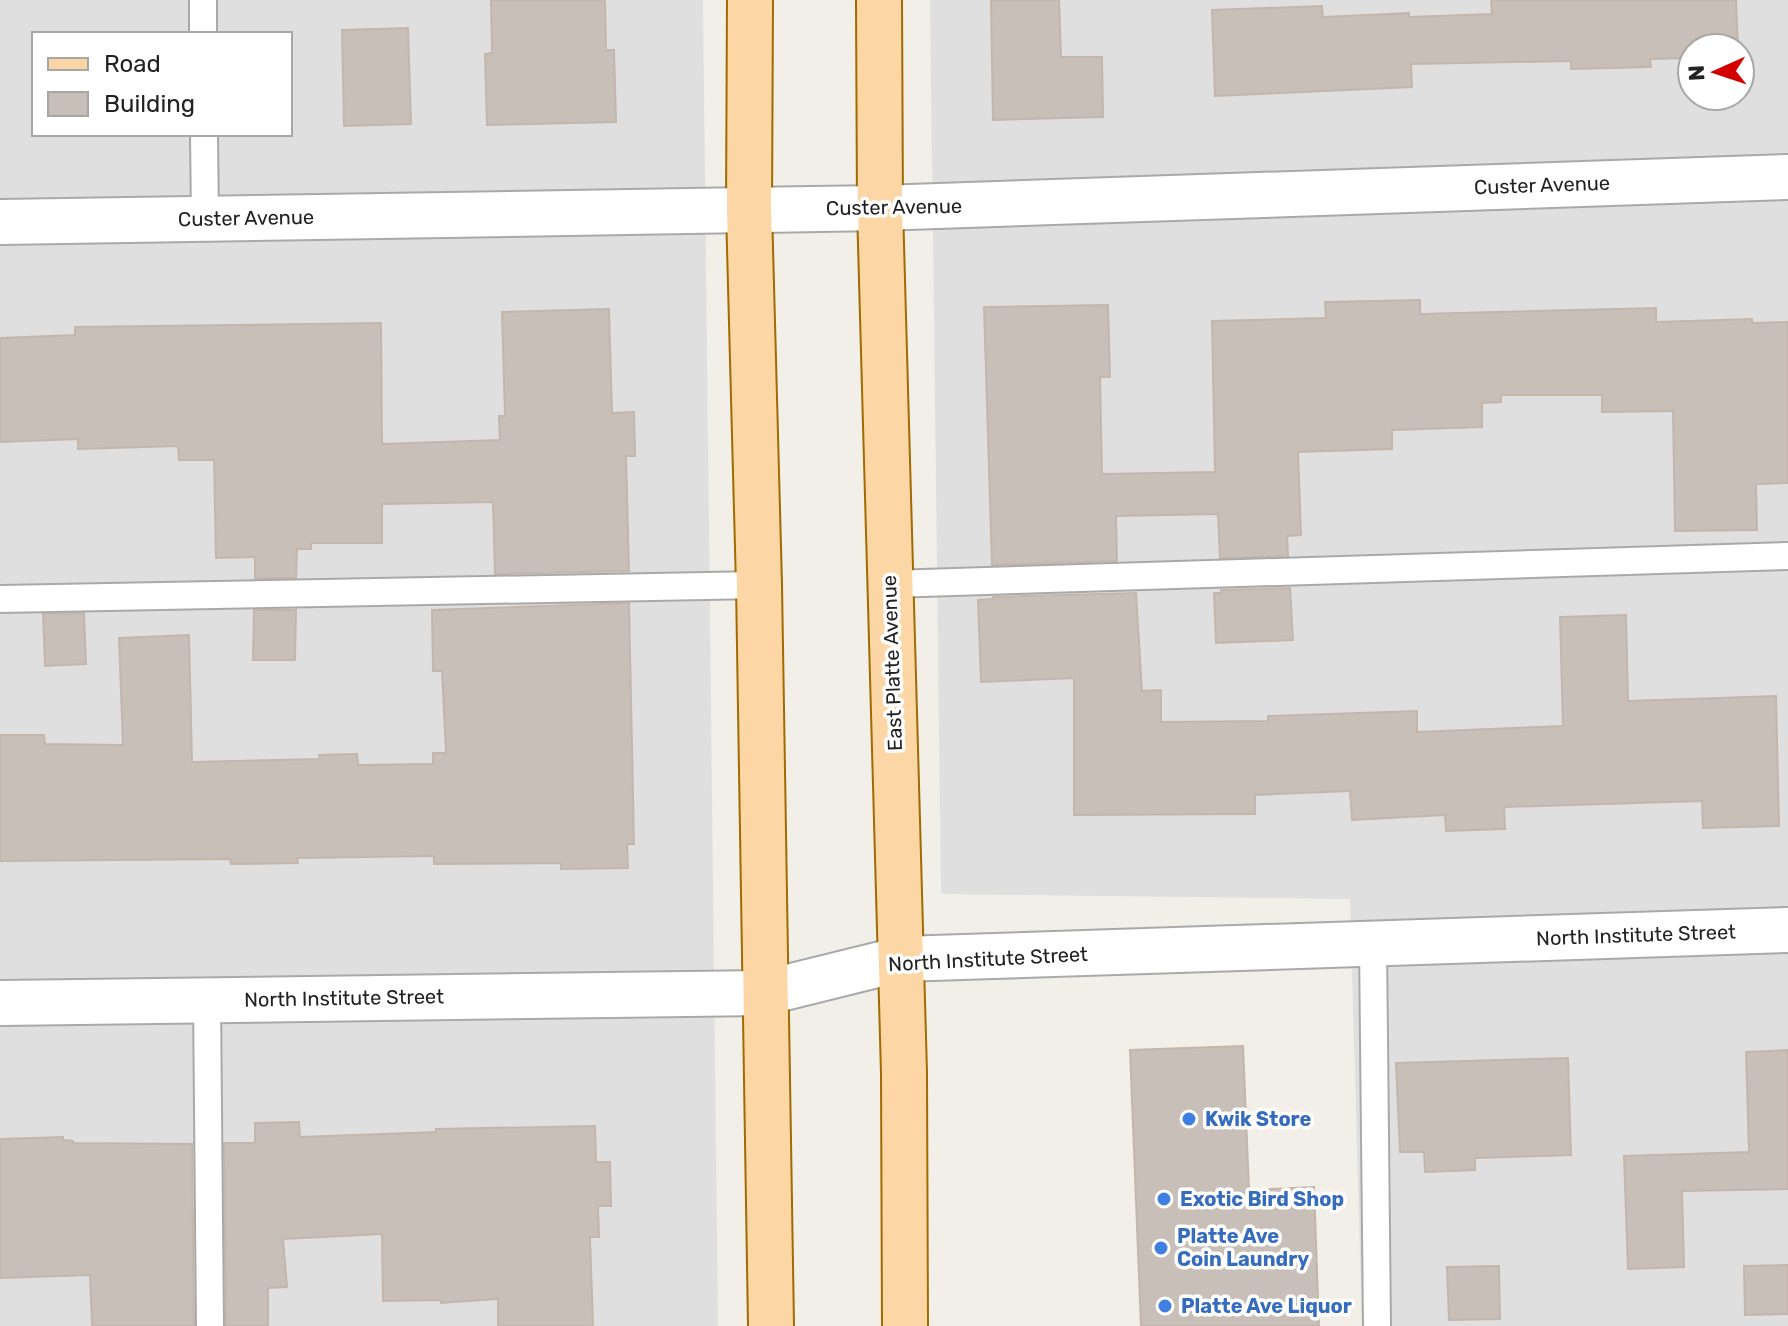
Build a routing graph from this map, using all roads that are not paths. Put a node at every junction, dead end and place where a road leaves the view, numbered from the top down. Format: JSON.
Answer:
{"nodes":[{"id":1,"x":203,"y":0,"type":"edge"},
{"id":2,"x":750,"y":0,"type":"edge"},
{"id":3,"x":879,"y":0,"type":"edge"},
{"id":4,"x":203,"y":32,"type":"edge"},
{"id":5,"x":204,"y":136,"type":"edge"},
{"id":6,"x":1788,"y":177,"type":"edge"},
{"id":7,"x":880,"y":208,"type":"junction"},
{"id":8,"x":749,"y":210,"type":"junction"},
{"id":9,"x":205,"y":219,"type":"junction"},
{"id":10,"x":0,"y":222,"type":"edge"},
{"id":11,"x":1788,"y":556,"type":"edge"},
{"id":12,"x":890,"y":584,"type":"junction"},
{"id":13,"x":759,"y":585,"type":"junction"},
{"id":14,"x":0,"y":599,"type":"edge"},
{"id":15,"x":1788,"y":930,"type":"edge"},
{"id":16,"x":1373,"y":944,"type":"junction"},
{"id":17,"x":901,"y":959,"type":"junction"},
{"id":18,"x":764,"y":993,"type":"junction"},
{"id":19,"x":207,"y":1000,"type":"junction"},
{"id":20,"x":0,"y":1003,"type":"edge"},
{"id":21,"x":210,"y":1326,"type":"edge"},
{"id":22,"x":771,"y":1326,"type":"edge"},
{"id":23,"x":905,"y":1326,"type":"edge"},
{"id":24,"x":1377,"y":1326,"type":"edge"}],
"edges":[{"from":1,"to":4,"type":"lane"},
{"from":2,"to":8,"type":"main road"},
{"from":3,"to":7,"type":"main road","name":"East Platte Avenue"},
{"from":5,"to":9,"type":"lane"},
{"from":6,"to":7,"type":"street","name":"Custer Avenue"},
{"from":7,"to":8,"type":"street","name":"Custer Avenue"},
{"from":7,"to":12,"type":"main road","name":"East Platte Avenue"},
{"from":8,"to":9,"type":"street","name":"Custer Avenue"},
{"from":8,"to":13,"type":"main road"},
{"from":9,"to":10,"type":"street","name":"Custer Avenue"},
{"from":11,"to":12,"type":"lane"},
{"from":12,"to":17,"type":"main road","name":"East Platte Avenue"},
{"from":13,"to":14,"type":"lane"},
{"from":13,"to":18,"type":"main road"},
{"from":15,"to":16,"type":"street","name":"North Institute Street"},
{"from":16,"to":17,"type":"street","name":"North Institute Street"},
{"from":16,"to":24,"type":"lane"},
{"from":17,"to":18,"type":"street","name":"North Institute Street"},
{"from":17,"to":23,"type":"main road","name":"East Platte Avenue"},
{"from":18,"to":19,"type":"street","name":"North Institute Street"},
{"from":18,"to":22,"type":"main road"},
{"from":19,"to":20,"type":"street","name":"North Institute Street"},
{"from":19,"to":21,"type":"lane"}]}
